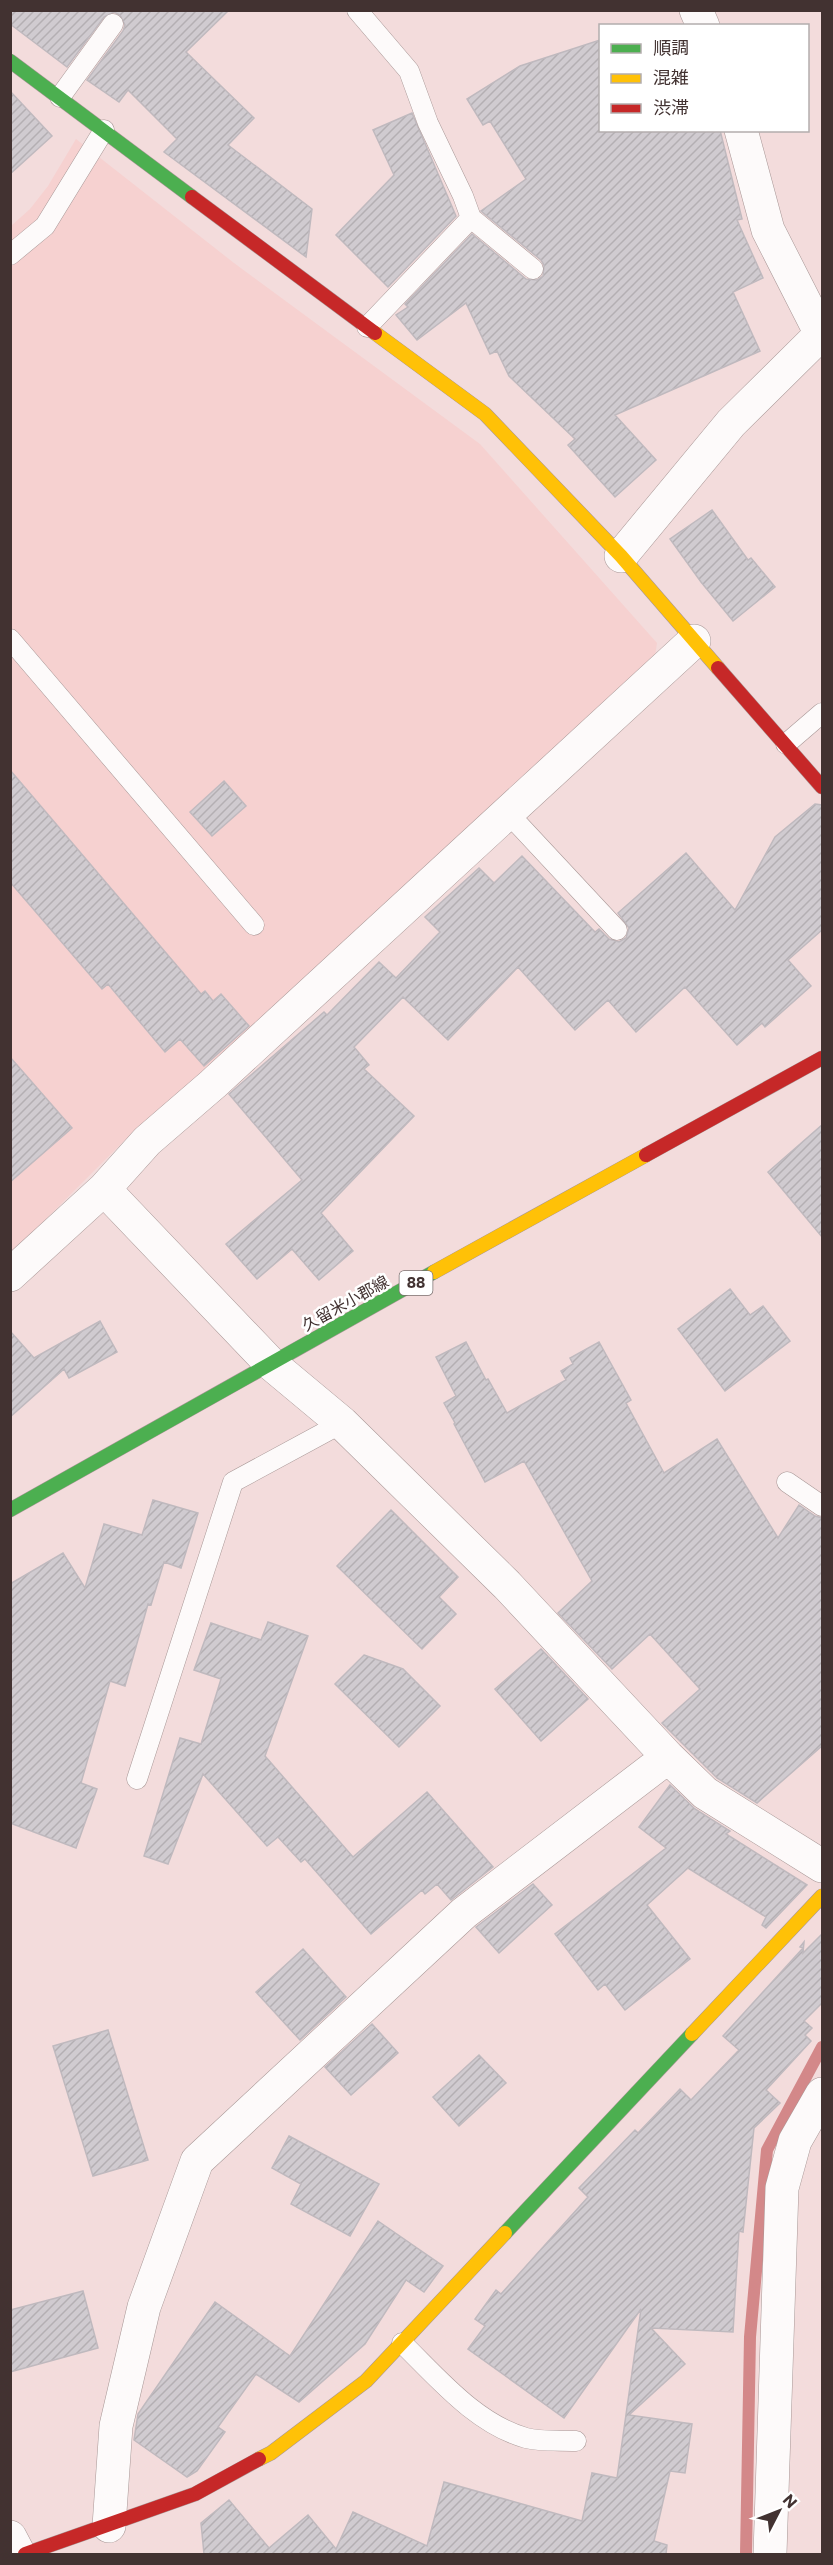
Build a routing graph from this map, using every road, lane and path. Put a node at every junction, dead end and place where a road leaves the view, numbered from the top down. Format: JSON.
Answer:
{"nodes":[{"id":1,"x":357,"y":10,"type":"edge"},
{"id":2,"x":696,"y":10,"type":"edge"},
{"id":3,"x":113,"y":24,"type":"dead end"},
{"id":4,"x":702,"y":24,"type":"edge"},
{"id":5,"x":12,"y":63,"type":"edge"},
{"id":6,"x":60,"y":97,"type":"junction"},
{"id":7,"x":104,"y":130,"type":"junction"},
{"id":8,"x":742,"y":132,"type":"edge"},
{"id":9,"x":471,"y":218,"type":"junction"},
{"id":10,"x":10,"y":255,"type":"edge"},
{"id":11,"x":532,"y":269,"type":"dead end"},
{"id":12,"x":367,"y":327,"type":"junction"},
{"id":13,"x":822,"y":334,"type":"edge"},
{"id":14,"x":621,"y":556,"type":"junction"},
{"id":15,"x":10,"y":639,"type":"edge"},
{"id":16,"x":694,"y":642,"type":"junction"},
{"id":17,"x":822,"y":713,"type":"edge"},
{"id":18,"x":786,"y":744,"type":"junction"},
{"id":19,"x":822,"y":787,"type":"edge"},
{"id":20,"x":507,"y":812,"type":"junction"},
{"id":21,"x":254,"y":925,"type":"dead end"},
{"id":22,"x":617,"y":930,"type":"dead end"},
{"id":23,"x":822,"y":1058,"type":"edge"},
{"id":24,"x":104,"y":1189,"type":"junction"},
{"id":25,"x":10,"y":1275,"type":"edge"},
{"id":26,"x":270,"y":1363,"type":"junction"},
{"id":27,"x":342,"y":1423,"type":"junction"},
{"id":28,"x":787,"y":1482,"type":"dead end"},
{"id":29,"x":822,"y":1506,"type":"edge"},
{"id":30,"x":10,"y":1510,"type":"edge"},
{"id":31,"x":668,"y":1757,"type":"junction"},
{"id":32,"x":137,"y":1779,"type":"dead end"},
{"id":33,"x":822,"y":1866,"type":"edge"},
{"id":34,"x":822,"y":1896,"type":"edge"},
{"id":35,"x":822,"y":2094,"type":"edge"},
{"id":36,"x":402,"y":2343,"type":"junction"},
{"id":37,"x":576,"y":2441,"type":"dead end"},
{"id":38,"x":109,"y":2526,"type":"junction"},
{"id":39,"x":10,"y":2537,"type":"edge"},
{"id":40,"x":19,"y":2554,"type":"edge"},
{"id":41,"x":25,"y":2554,"type":"edge"},
{"id":42,"x":770,"y":2554,"type":"edge"}],
"edges":[{"from":1,"to":9,"type":"lane"},
{"from":2,"to":4,"type":"street"},
{"from":3,"to":6,"type":"lane"},
{"from":5,"to":6,"type":"street"},
{"from":6,"to":7,"type":"street"},
{"from":7,"to":10,"type":"lane"},
{"from":7,"to":12,"type":"street"},
{"from":8,"to":13,"type":"street"},
{"from":9,"to":11,"type":"lane"},
{"from":9,"to":12,"type":"lane"},
{"from":12,"to":14,"type":"street"},
{"from":13,"to":14,"type":"street"},
{"from":14,"to":16,"type":"street"},
{"from":15,"to":21,"type":"lane"},
{"from":16,"to":18,"type":"street"},
{"from":16,"to":20,"type":"street"},
{"from":17,"to":18,"type":"lane"},
{"from":18,"to":19,"type":"street"},
{"from":20,"to":22,"type":"lane"},
{"from":20,"to":24,"type":"street"},
{"from":23,"to":26,"type":"street","name":"久留米小郡線","number":"88"},
{"from":24,"to":25,"type":"street"},
{"from":24,"to":26,"type":"street"},
{"from":26,"to":27,"type":"street"},
{"from":26,"to":30,"type":"street","name":"久留米小郡線","number":"88"},
{"from":27,"to":31,"type":"street"},
{"from":27,"to":32,"type":"lane"},
{"from":28,"to":29,"type":"lane"},
{"from":31,"to":33,"type":"street"},
{"from":31,"to":38,"type":"street"},
{"from":34,"to":36,"type":"street"},
{"from":35,"to":42,"type":"street"},
{"from":36,"to":37,"type":"lane"},
{"from":36,"to":38,"type":"street"},
{"from":38,"to":41,"type":"street"},
{"from":39,"to":40,"type":"street"}]}
